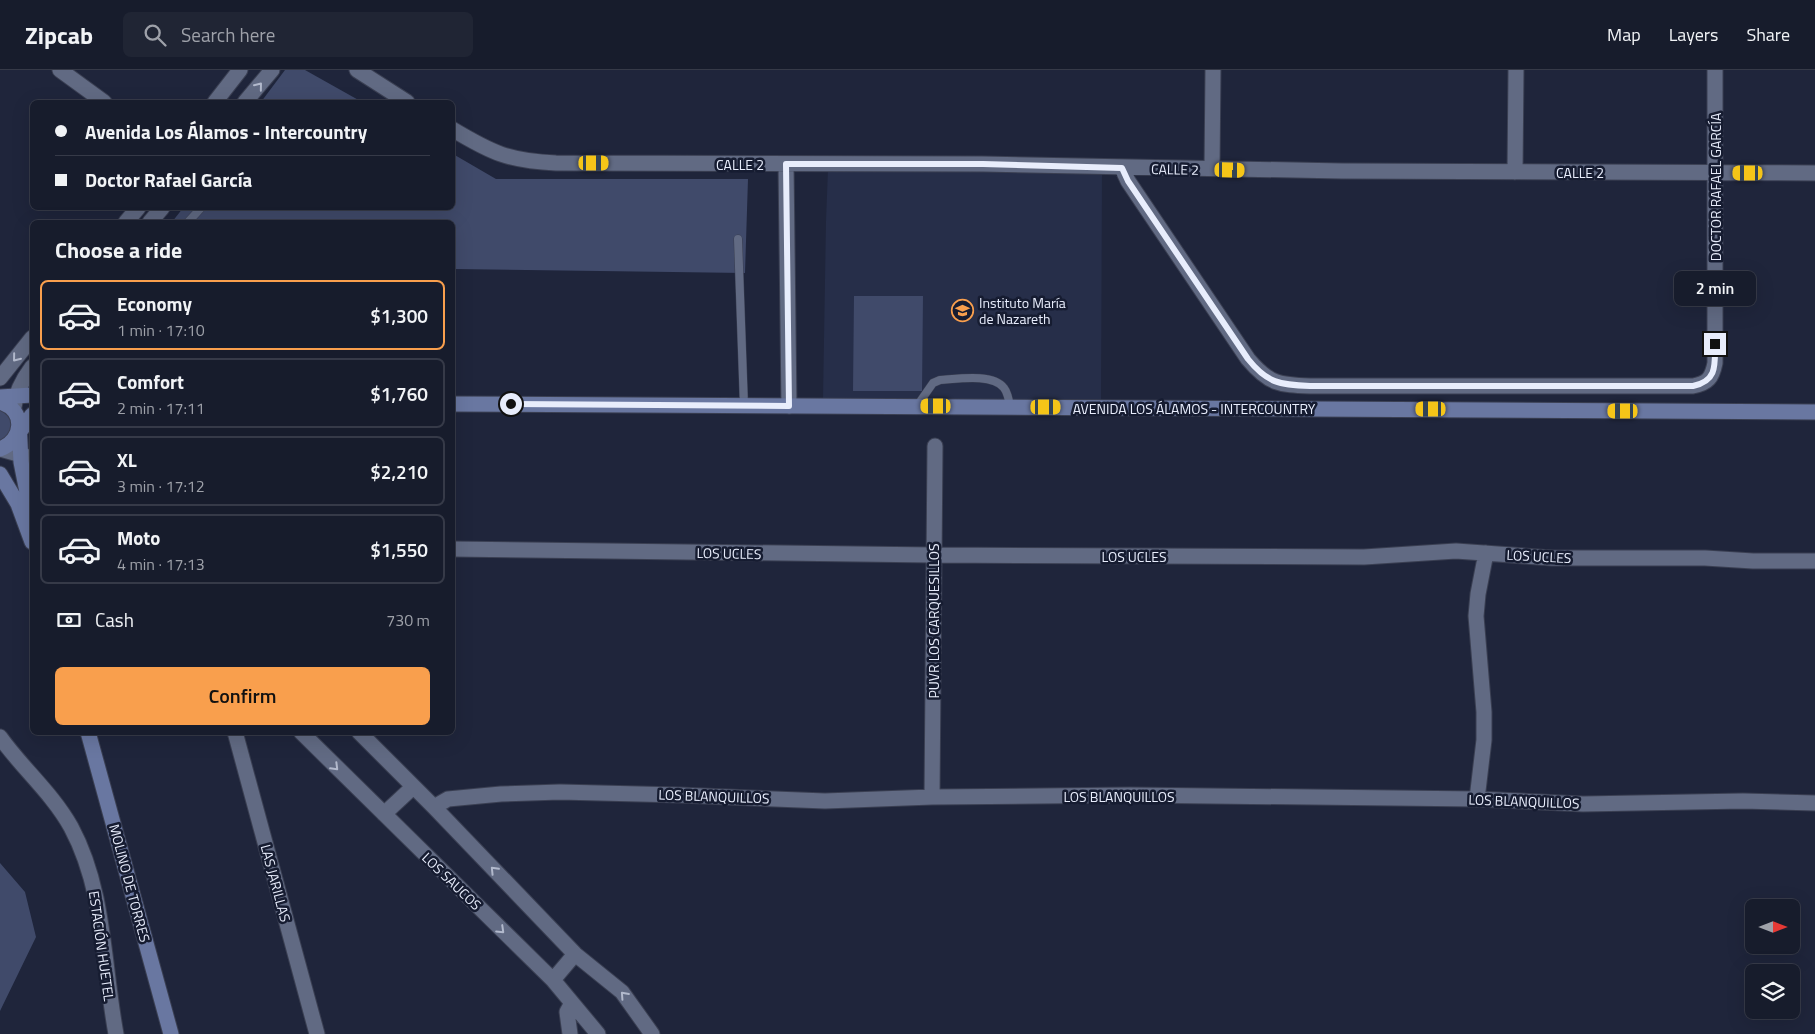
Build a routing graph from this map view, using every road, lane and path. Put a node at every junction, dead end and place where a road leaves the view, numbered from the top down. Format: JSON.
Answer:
{"nodes":[{"id":1,"x":60,"y":70,"type":"edge"},
{"id":2,"x":240,"y":70,"type":"edge"},
{"id":3,"x":272,"y":70,"type":"edge"},
{"id":4,"x":357,"y":70,"type":"edge"},
{"id":5,"x":1213,"y":70,"type":"edge"},
{"id":6,"x":1516,"y":70,"type":"edge"},
{"id":7,"x":1715,"y":70,"type":"edge"},
{"id":8,"x":101,"y":100,"type":"edge"},
{"id":9,"x":217,"y":100,"type":"edge"},
{"id":10,"x":247,"y":100,"type":"edge"},
{"id":11,"x":404,"y":100,"type":"edge"},
{"id":12,"x":455,"y":131,"type":"edge"},
{"id":13,"x":786,"y":164,"type":"junction"},
{"id":14,"x":1122,"y":168,"type":"junction"},
{"id":15,"x":1212,"y":169,"type":"junction"},
{"id":16,"x":1515,"y":172,"type":"junction"},
{"id":17,"x":1815,"y":173,"type":"edge"},
{"id":18,"x":1715,"y":174,"type":"junction"},
{"id":19,"x":136,"y":210,"type":"edge"},
{"id":20,"x":160,"y":210,"type":"edge"},
{"id":21,"x":199,"y":210,"type":"edge"},
{"id":22,"x":128,"y":220,"type":"edge"},
{"id":23,"x":152,"y":220,"type":"edge"},
{"id":24,"x":190,"y":220,"type":"edge"},
{"id":25,"x":738,"y":240,"type":"dead end"},
{"id":26,"x":30,"y":340,"type":"edge"},
{"id":27,"x":30,"y":370,"type":"edge"},
{"id":28,"x":0,"y":378,"type":"edge"},
{"id":29,"x":0,"y":397,"type":"edge"},
{"id":30,"x":30,"y":400,"type":"edge"},
{"id":31,"x":0,"y":402,"type":"edge"},
{"id":32,"x":455,"y":404,"type":"edge"},
{"id":33,"x":744,"y":406,"type":"junction"},
{"id":34,"x":789,"y":406,"type":"junction"},
{"id":35,"x":917,"y":406,"type":"junction"},
{"id":36,"x":1010,"y":406,"type":"junction"},
{"id":37,"x":1815,"y":412,"type":"edge"},
{"id":38,"x":21,"y":420,"type":"edge"},
{"id":39,"x":935,"y":446,"type":"dead end"},
{"id":40,"x":0,"y":449,"type":"edge"},
{"id":41,"x":27,"y":457,"type":"edge"},
{"id":42,"x":0,"y":474,"type":"edge"},
{"id":43,"x":30,"y":509,"type":"edge"},
{"id":44,"x":30,"y":537,"type":"edge"},
{"id":45,"x":455,"y":549,"type":"edge"},
{"id":46,"x":1486,"y":554,"type":"junction"},
{"id":47,"x":933,"y":555,"type":"junction"},
{"id":48,"x":1815,"y":561,"type":"edge"},
{"id":49,"x":89,"y":735,"type":"edge"},
{"id":50,"x":236,"y":735,"type":"edge"},
{"id":51,"x":304,"y":735,"type":"edge"},
{"id":52,"x":362,"y":735,"type":"edge"},
{"id":53,"x":0,"y":737,"type":"edge"},
{"id":54,"x":413,"y":787,"type":"junction"},
{"id":55,"x":932,"y":798,"type":"junction"},
{"id":56,"x":1478,"y":799,"type":"junction"},
{"id":57,"x":1812,"y":804,"type":"edge"},
{"id":58,"x":434,"y":807,"type":"junction"},
{"id":59,"x":384,"y":814,"type":"junction"},
{"id":60,"x":575,"y":954,"type":"junction"},
{"id":61,"x":553,"y":980,"type":"junction"},
{"id":62,"x":572,"y":1003,"type":"junction"},
{"id":63,"x":116,"y":1034,"type":"edge"},
{"id":64,"x":171,"y":1034,"type":"edge"},
{"id":65,"x":317,"y":1034,"type":"edge"},
{"id":66,"x":570,"y":1034,"type":"edge"},
{"id":67,"x":598,"y":1034,"type":"edge"},
{"id":68,"x":652,"y":1034,"type":"edge"}],
"edges":[{"from":1,"to":8,"type":"street"},
{"from":2,"to":9,"type":"street"},
{"from":10,"to":3,"type":"street","one_way":true},
{"from":4,"to":11,"type":"street"},
{"from":5,"to":15,"type":"street"},
{"from":6,"to":16,"type":"street"},
{"from":7,"to":18,"type":"street","name":"DOCTOR RAFAEL GARCÍA"},
{"from":12,"to":13,"type":"street","name":"CALLE 2"},
{"from":13,"to":14,"type":"street","name":"CALLE 2"},
{"from":13,"to":34,"type":"street"},
{"from":14,"to":15,"type":"street","name":"CALLE 2"},
{"from":14,"to":18,"type":"street","name":"DOCTOR RAFAEL GARCÍA"},
{"from":15,"to":16,"type":"street","name":"CALLE 2"},
{"from":16,"to":18,"type":"street","name":"CALLE 2"},
{"from":17,"to":18,"type":"street","name":"CALLE 2"},
{"from":19,"to":22,"type":"street"},
{"from":20,"to":23,"type":"street"},
{"from":21,"to":24,"type":"lane"},
{"from":25,"to":33,"type":"lane"},
{"from":26,"to":28,"type":"street","one_way":true},
{"from":27,"to":38,"type":"street"},
{"from":29,"to":38,"type":"main road"},
{"from":30,"to":38,"type":"main road"},
{"from":31,"to":38,"type":"main road"},
{"from":32,"to":33,"type":"main road","name":"AVENIDA LOS ÁLAMOS - INTERCOUNTRY"},
{"from":33,"to":34,"type":"main road","name":"AVENIDA LOS ÁLAMOS - INTERCOUNTRY"},
{"from":34,"to":35,"type":"main road","name":"AVENIDA LOS ÁLAMOS - INTERCOUNTRY"},
{"from":35,"to":36,"type":"main road","name":"AVENIDA LOS ÁLAMOS - INTERCOUNTRY"},
{"from":35,"to":36,"type":"lane"},
{"from":36,"to":37,"type":"main road","name":"AVENIDA LOS ÁLAMOS - INTERCOUNTRY"},
{"from":38,"to":40,"type":"main road"},
{"from":38,"to":41,"type":"main road"},
{"from":39,"to":47,"type":"street","name":"PUVR LOS CARQUESILLOS"},
{"from":40,"to":41,"type":"street"},
{"from":41,"to":43,"type":"main road"},
{"from":42,"to":44,"type":"main road"},
{"from":45,"to":47,"type":"street","name":"LOS UCLES"},
{"from":46,"to":47,"type":"street","name":"LOS UCLES"},
{"from":46,"to":48,"type":"street","name":"LOS UCLES"},
{"from":46,"to":56,"type":"street"},
{"from":47,"to":55,"type":"street","name":"PUVR LOS CARQUESILLOS"},
{"from":49,"to":64,"type":"main road","name":"MOLINO DE TORRES"},
{"from":50,"to":65,"type":"street","name":"LAS JARILLAS"},
{"from":51,"to":59,"type":"street","name":"LOS SAUCOS","one_way":true},
{"from":52,"to":54,"type":"street"},
{"from":53,"to":63,"type":"street","name":"ESTACIÓN HUETEL"},
{"from":54,"to":58,"type":"street"},
{"from":54,"to":59,"type":"street"},
{"from":55,"to":56,"type":"street","name":"LOS BLANQUILLOS"},
{"from":55,"to":58,"type":"street","name":"LOS BLANQUILLOS"},
{"from":56,"to":57,"type":"street","name":"LOS BLANQUILLOS"},
{"from":60,"to":58,"type":"street","one_way":true},
{"from":59,"to":61,"type":"street","name":"LOS SAUCOS","one_way":true},
{"from":60,"to":61,"type":"street"},
{"from":68,"to":60,"type":"street","one_way":true},
{"from":61,"to":62,"type":"street","name":"LOS SAUCOS"},
{"from":62,"to":66,"type":"street"},
{"from":62,"to":67,"type":"street","name":"LOS SAUCOS"}]}
